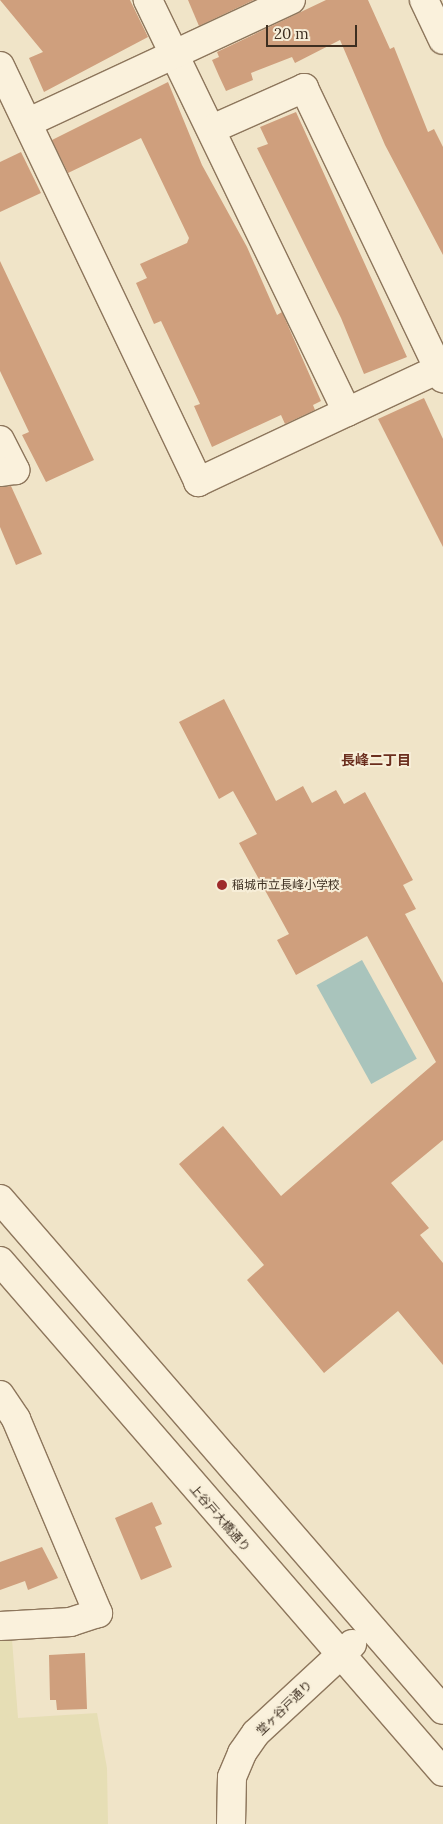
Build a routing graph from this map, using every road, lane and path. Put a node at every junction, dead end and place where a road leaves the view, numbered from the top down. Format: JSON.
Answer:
{"nodes":[{"id":1,"x":148,"y":0,"type":"edge"},
{"id":2,"x":291,"y":0,"type":"edge"},
{"id":3,"x":424,"y":0,"type":"edge"},
{"id":4,"x":443,"y":40,"type":"edge"},
{"id":5,"x":177,"y":55,"type":"junction"},
{"id":6,"x":0,"y":66,"type":"edge"},
{"id":7,"x":29,"y":122,"type":"junction"},
{"id":8,"x":212,"y":129,"type":"junction"},
{"id":9,"x":441,"y":373,"type":"edge"},
{"id":10,"x":347,"y":412,"type":"junction"},
{"id":11,"x":0,"y":440,"type":"edge"},
{"id":12,"x":0,"y":472,"type":"edge"},
{"id":13,"x":0,"y":1199,"type":"edge"},
{"id":14,"x":0,"y":1261,"type":"edge"},
{"id":15,"x":0,"y":1395,"type":"edge"},
{"id":16,"x":0,"y":1626,"type":"edge"},
{"id":17,"x":369,"y":1628,"type":"junction"},
{"id":18,"x":339,"y":1656,"type":"junction"},
{"id":19,"x":443,"y":1710,"type":"edge"},
{"id":20,"x":443,"y":1772,"type":"edge"},
{"id":21,"x":231,"y":1824,"type":"edge"}],
"edges":[{"from":1,"to":5,"type":"street"},
{"from":2,"to":5,"type":"street"},
{"from":3,"to":4,"type":"street"},
{"from":5,"to":7,"type":"street"},
{"from":5,"to":8,"type":"street"},
{"from":6,"to":7,"type":"street"},
{"from":7,"to":10,"type":"street"},
{"from":8,"to":9,"type":"street"},
{"from":8,"to":10,"type":"street"},
{"from":9,"to":10,"type":"street"},
{"from":11,"to":12,"type":"street"},
{"from":13,"to":17,"type":"street"},
{"from":14,"to":18,"type":"street","name":"上谷戸大橋通り"},
{"from":15,"to":16,"type":"street"},
{"from":17,"to":18,"type":"street","name":"堂ヶ谷戸通り"},
{"from":17,"to":19,"type":"street"},
{"from":18,"to":20,"type":"street","name":"上谷戸大橋通り"},
{"from":18,"to":21,"type":"street","name":"堂ヶ谷戸通り"}]}
